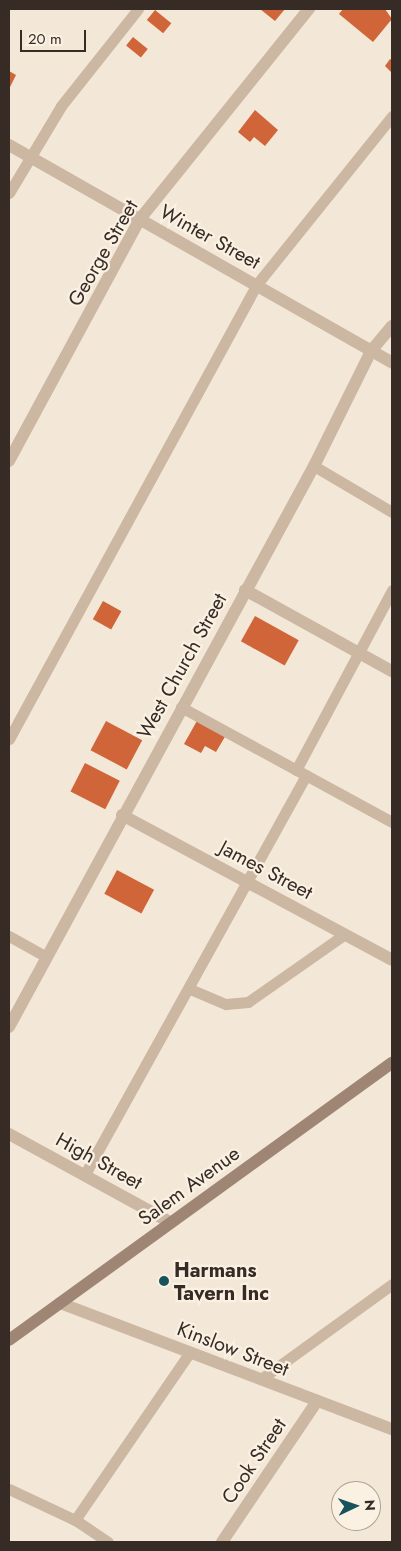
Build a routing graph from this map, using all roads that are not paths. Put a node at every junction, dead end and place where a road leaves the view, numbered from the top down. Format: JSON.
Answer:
{"nodes":[{"id":1,"x":138,"y":9,"type":"edge"},
{"id":2,"x":309,"y":9,"type":"edge"},
{"id":3,"x":392,"y":116,"type":"edge"},
{"id":4,"x":9,"y":145,"type":"edge"},
{"id":5,"x":29,"y":156,"type":"junction"},
{"id":6,"x":9,"y":193,"type":"edge"},
{"id":7,"x":140,"y":219,"type":"junction"},
{"id":8,"x":257,"y":284,"type":"junction"},
{"id":9,"x":392,"y":326,"type":"edge"},
{"id":10,"x":371,"y":351,"type":"junction"},
{"id":11,"x":392,"y":363,"type":"edge"},
{"id":12,"x":9,"y":461,"type":"edge"},
{"id":13,"x":314,"y":466,"type":"junction"},
{"id":14,"x":392,"y":512,"type":"edge"},
{"id":15,"x":244,"y":590,"type":"junction"},
{"id":16,"x":392,"y":590,"type":"edge"},
{"id":17,"x":358,"y":652,"type":"junction"},
{"id":18,"x":392,"y":672,"type":"edge"},
{"id":19,"x":181,"y":707,"type":"junction"},
{"id":20,"x":9,"y":740,"type":"edge"},
{"id":21,"x":301,"y":773,"type":"junction"},
{"id":22,"x":122,"y":815,"type":"junction"},
{"id":23,"x":392,"y":822,"type":"edge"},
{"id":24,"x":250,"y":882,"type":"junction"},
{"id":25,"x":345,"y":934,"type":"junction"},
{"id":26,"x":9,"y":936,"type":"edge"},
{"id":27,"x":46,"y":956,"type":"junction"},
{"id":28,"x":392,"y":960,"type":"edge"},
{"id":29,"x":190,"y":989,"type":"junction"},
{"id":30,"x":9,"y":1027,"type":"edge"},
{"id":31,"x":392,"y":1063,"type":"edge"},
{"id":32,"x":9,"y":1134,"type":"edge"},
{"id":33,"x":85,"y":1174,"type":"junction"},
{"id":34,"x":170,"y":1222,"type":"junction"},
{"id":35,"x":392,"y":1284,"type":"edge"},
{"id":36,"x":60,"y":1303,"type":"junction"},
{"id":37,"x":9,"y":1340,"type":"edge"},
{"id":38,"x":190,"y":1352,"type":"junction"},
{"id":39,"x":261,"y":1379,"type":"junction"},
{"id":40,"x":317,"y":1401,"type":"junction"},
{"id":41,"x":392,"y":1429,"type":"edge"},
{"id":42,"x":9,"y":1489,"type":"edge"},
{"id":43,"x":75,"y":1520,"type":"junction"},
{"id":44,"x":108,"y":1542,"type":"edge"},
{"id":45,"x":222,"y":1542,"type":"edge"}],
"edges":[{"from":1,"to":5,"type":"lane"},
{"from":2,"to":7,"type":"street","name":"George Street"},
{"from":3,"to":8,"type":"lane"},
{"from":4,"to":5,"type":"street","name":"Winter Street"},
{"from":5,"to":6,"type":"lane"},
{"from":5,"to":7,"type":"street","name":"Winter Street"},
{"from":7,"to":8,"type":"street","name":"Winter Street"},
{"from":7,"to":12,"type":"street","name":"George Street"},
{"from":8,"to":10,"type":"street","name":"Winter Street"},
{"from":8,"to":20,"type":"lane"},
{"from":9,"to":10,"type":"street","name":"West Church Street"},
{"from":10,"to":11,"type":"street","name":"Winter Street"},
{"from":10,"to":13,"type":"street","name":"West Church Street"},
{"from":13,"to":14,"type":"lane"},
{"from":13,"to":15,"type":"street","name":"West Church Street"},
{"from":15,"to":17,"type":"street"},
{"from":15,"to":19,"type":"street","name":"West Church Street"},
{"from":16,"to":17,"type":"lane"},
{"from":17,"to":18,"type":"street"},
{"from":17,"to":21,"type":"lane"},
{"from":19,"to":21,"type":"lane"},
{"from":19,"to":22,"type":"street","name":"West Church Street"},
{"from":21,"to":23,"type":"lane"},
{"from":21,"to":24,"type":"lane"},
{"from":22,"to":24,"type":"street","name":"James Street"},
{"from":22,"to":27,"type":"street","name":"West Church Street"},
{"from":24,"to":25,"type":"street","name":"James Street"},
{"from":24,"to":29,"type":"lane"},
{"from":25,"to":28,"type":"street","name":"James Street"},
{"from":25,"to":29,"type":"lane"},
{"from":26,"to":27,"type":"lane"},
{"from":27,"to":30,"type":"street","name":"West Church Street"},
{"from":29,"to":33,"type":"lane"},
{"from":31,"to":34,"type":"main road","name":"Salem Avenue"},
{"from":32,"to":33,"type":"street","name":"High Street"},
{"from":33,"to":34,"type":"street","name":"High Street"},
{"from":34,"to":36,"type":"main road","name":"Salem Avenue"},
{"from":35,"to":39,"type":"lane"},
{"from":36,"to":37,"type":"main road","name":"Salem Avenue"},
{"from":36,"to":38,"type":"street","name":"Kinslow Street"},
{"from":38,"to":39,"type":"street","name":"Kinslow Street"},
{"from":38,"to":43,"type":"lane"},
{"from":39,"to":40,"type":"street","name":"Kinslow Street"},
{"from":40,"to":41,"type":"street","name":"Kinslow Street"},
{"from":40,"to":45,"type":"street","name":"Cook Street"},
{"from":42,"to":43,"type":"lane"},
{"from":43,"to":44,"type":"lane"}]}
